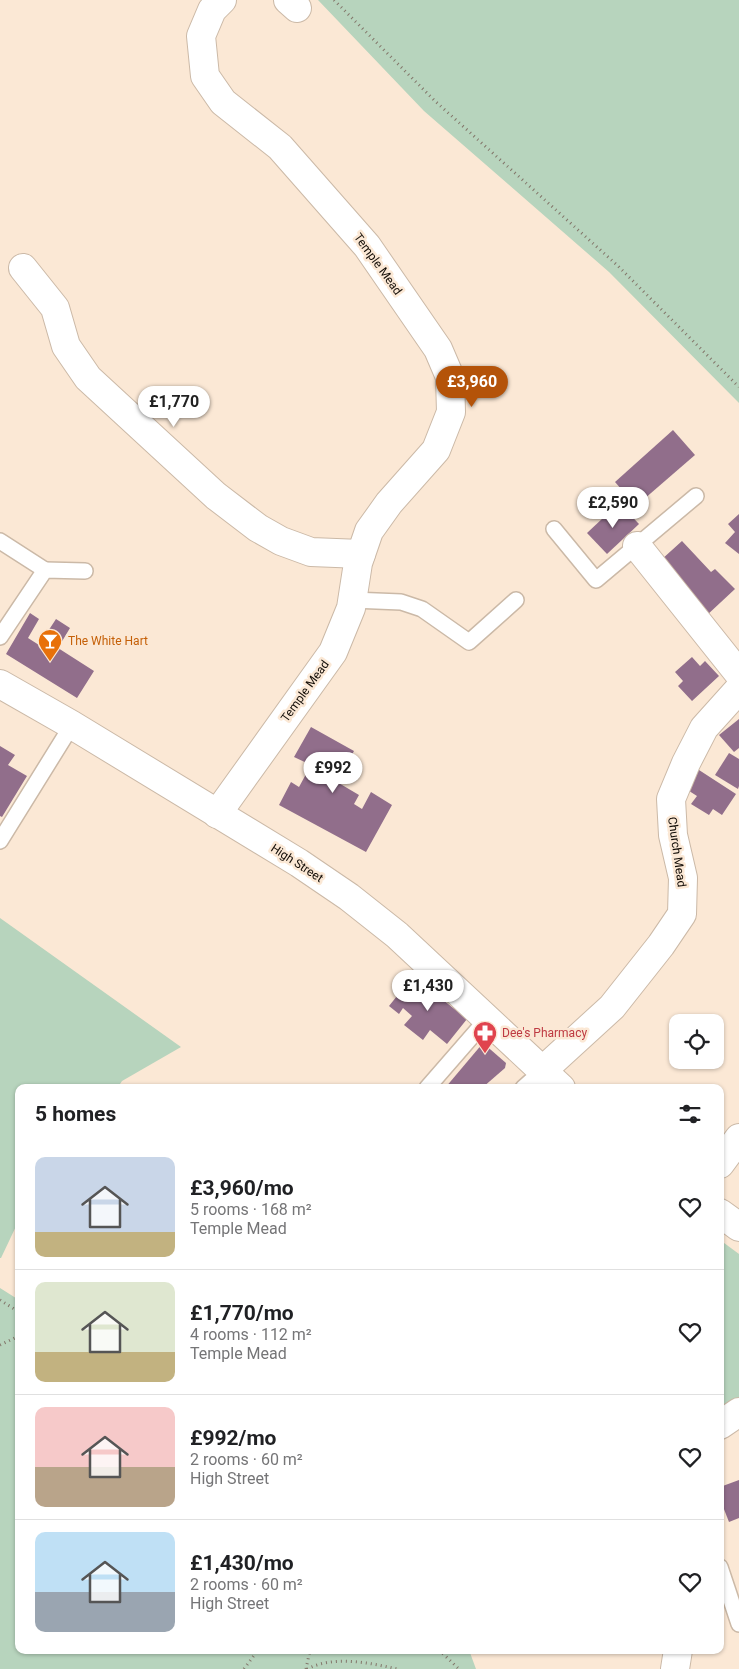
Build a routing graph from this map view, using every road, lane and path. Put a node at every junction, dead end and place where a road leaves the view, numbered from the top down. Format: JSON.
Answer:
{"nodes":[{"id":1,"x":222,"y":0,"type":"edge"},
{"id":2,"x":334,"y":0,"type":"edge"},
{"id":3,"x":24,"y":268,"type":"dead end"},
{"id":4,"x":739,"y":387,"type":"edge"},
{"id":5,"x":696,"y":496,"type":"dead end"},
{"id":6,"x":554,"y":529,"type":"dead end"},
{"id":7,"x":0,"y":541,"type":"edge"},
{"id":8,"x":637,"y":546,"type":"junction"},
{"id":9,"x":361,"y":554,"type":"junction"},
{"id":10,"x":45,"y":570,"type":"junction"},
{"id":11,"x":85,"y":571,"type":"dead end"},
{"id":12,"x":352,"y":600,"type":"junction"},
{"id":13,"x":516,"y":600,"type":"dead end"},
{"id":14,"x":0,"y":637,"type":"edge"},
{"id":15,"x":739,"y":674,"type":"edge"},
{"id":16,"x":0,"y":684,"type":"edge"},
{"id":17,"x":739,"y":689,"type":"edge"},
{"id":18,"x":72,"y":725,"type":"junction"},
{"id":19,"x":217,"y":814,"type":"junction"},
{"id":20,"x":0,"y":841,"type":"edge"},
{"id":21,"x":487,"y":1019,"type":"junction"},
{"id":22,"x":542,"y":1082,"type":"edge"},
{"id":23,"x":431,"y":1084,"type":"edge"},
{"id":24,"x":739,"y":1138,"type":"edge"},
{"id":25,"x":724,"y":1159,"type":"edge"},
{"id":26,"x":724,"y":1216,"type":"edge"},
{"id":27,"x":739,"y":1227,"type":"edge"},
{"id":28,"x":0,"y":1300,"type":"edge"},
{"id":29,"x":15,"y":1309,"type":"edge"},
{"id":30,"x":15,"y":1338,"type":"edge"},
{"id":31,"x":0,"y":1345,"type":"edge"},
{"id":32,"x":739,"y":1412,"type":"edge"},
{"id":33,"x":724,"y":1422,"type":"edge"},
{"id":34,"x":724,"y":1579,"type":"edge"},
{"id":35,"x":739,"y":1624,"type":"edge"},
{"id":36,"x":255,"y":1654,"type":"edge"},
{"id":37,"x":309,"y":1654,"type":"edge"},
{"id":38,"x":443,"y":1654,"type":"edge"},
{"id":39,"x":677,"y":1654,"type":"edge"},
{"id":40,"x":244,"y":1669,"type":"edge"},
{"id":41,"x":307,"y":1669,"type":"edge"},
{"id":42,"x":398,"y":1669,"type":"edge"},
{"id":43,"x":459,"y":1669,"type":"edge"},
{"id":44,"x":675,"y":1669,"type":"edge"}],
"edges":[{"from":1,"to":9,"type":"street","name":"Temple Mead"},
{"from":2,"to":4,"type":"path"},
{"from":3,"to":9,"type":"street"},
{"from":5,"to":8,"type":"lane"},
{"from":6,"to":8,"type":"lane"},
{"from":7,"to":10,"type":"lane"},
{"from":8,"to":15,"type":"street"},
{"from":9,"to":12,"type":"street","name":"Temple Mead"},
{"from":10,"to":11,"type":"lane"},
{"from":10,"to":14,"type":"lane"},
{"from":12,"to":13,"type":"lane"},
{"from":12,"to":19,"type":"street","name":"Temple Mead"},
{"from":16,"to":18,"type":"street","name":"High Street"},
{"from":17,"to":22,"type":"street","name":"Church Mead"},
{"from":18,"to":19,"type":"street","name":"High Street"},
{"from":18,"to":20,"type":"lane"},
{"from":19,"to":21,"type":"street","name":"High Street"},
{"from":21,"to":22,"type":"street","name":"High Street"},
{"from":21,"to":23,"type":"lane"},
{"from":24,"to":25,"type":"street"},
{"from":26,"to":27,"type":"street"},
{"from":28,"to":29,"type":"path"},
{"from":30,"to":31,"type":"path"},
{"from":32,"to":33,"type":"street"},
{"from":34,"to":35,"type":"lane"},
{"from":36,"to":40,"type":"path"},
{"from":37,"to":41,"type":"path"},
{"from":38,"to":43,"type":"path"},
{"from":39,"to":44,"type":"street"},
{"from":41,"to":42,"type":"path"}]}
